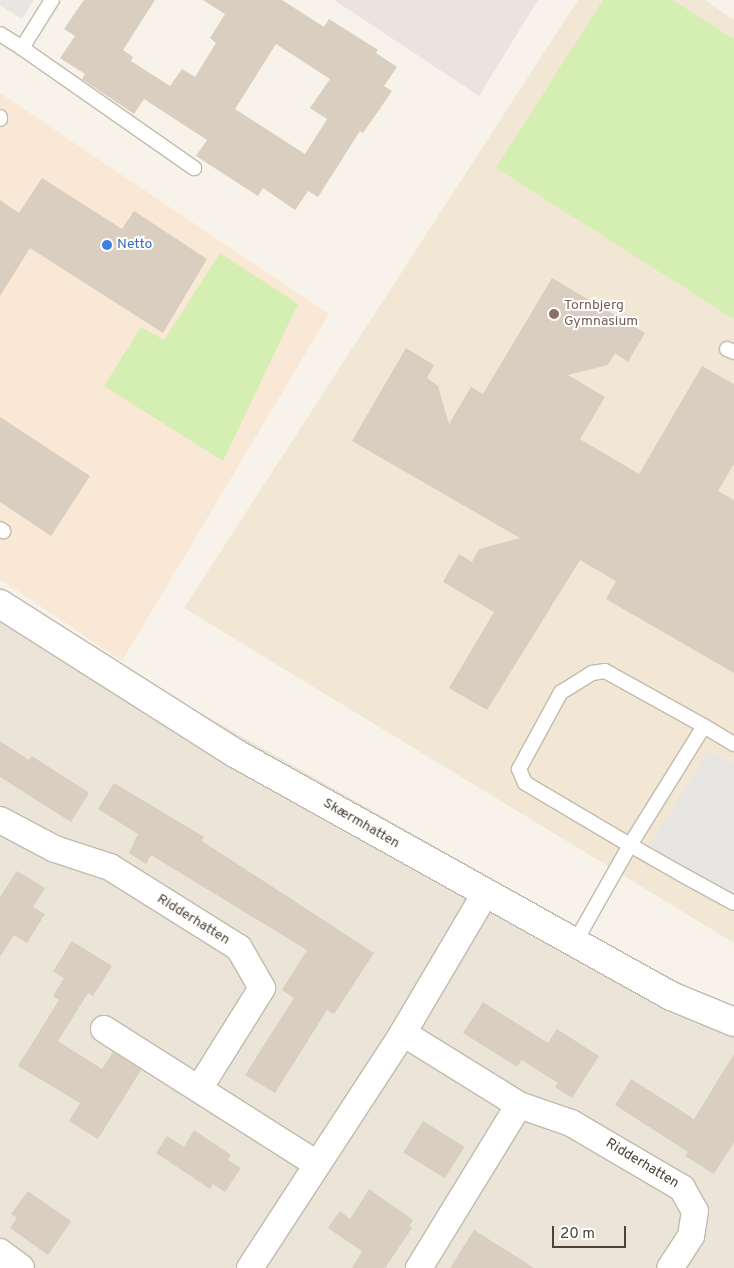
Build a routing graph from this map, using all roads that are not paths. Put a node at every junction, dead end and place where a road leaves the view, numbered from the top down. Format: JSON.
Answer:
{"nodes":[{"id":1,"x":52,"y":0,"type":"edge"},
{"id":2,"x":0,"y":34,"type":"edge"},
{"id":3,"x":22,"y":48,"type":"junction"},
{"id":4,"x":194,"y":168,"type":"dead end"},
{"id":5,"x":0,"y":604,"type":"edge"},
{"id":6,"x":704,"y":726,"type":"junction"},
{"id":7,"x":734,"y":744,"type":"edge"},
{"id":8,"x":0,"y":820,"type":"edge"},
{"id":9,"x":630,"y":845,"type":"junction"},
{"id":10,"x":485,"y":894,"type":"junction"},
{"id":11,"x":734,"y":903,"type":"edge"},
{"id":12,"x":574,"y":944,"type":"junction"},
{"id":13,"x":734,"y":1022,"type":"edge"},
{"id":14,"x":104,"y":1030,"type":"dead end"},
{"id":15,"x":403,"y":1033,"type":"junction"},
{"id":16,"x":199,"y":1089,"type":"junction"},
{"id":17,"x":519,"y":1105,"type":"junction"},
{"id":18,"x":317,"y":1164,"type":"junction"},
{"id":19,"x":0,"y":1252,"type":"edge"},
{"id":20,"x":21,"y":1268,"type":"edge"},
{"id":21,"x":250,"y":1268,"type":"edge"},
{"id":22,"x":420,"y":1268,"type":"edge"},
{"id":23,"x":670,"y":1268,"type":"edge"}],
"edges":[{"from":1,"to":3,"type":"lane"},
{"from":2,"to":3,"type":"lane"},
{"from":3,"to":4,"type":"lane"},
{"from":5,"to":10,"type":"street","name":"Skærmhatten"},
{"from":6,"to":7,"type":"lane"},
{"from":6,"to":9,"type":"lane"},
{"from":6,"to":9,"type":"lane"},
{"from":8,"to":16,"type":"street","name":"Ridderhatten"},
{"from":9,"to":11,"type":"lane"},
{"from":9,"to":12,"type":"lane"},
{"from":10,"to":12,"type":"street","name":"Skærmhatten"},
{"from":10,"to":15,"type":"street"},
{"from":12,"to":13,"type":"street","name":"Skærmhatten"},
{"from":14,"to":16,"type":"street"},
{"from":15,"to":17,"type":"street","name":"Ridderhatten"},
{"from":15,"to":18,"type":"street"},
{"from":16,"to":18,"type":"street"},
{"from":17,"to":22,"type":"street"},
{"from":17,"to":23,"type":"street","name":"Ridderhatten"},
{"from":18,"to":21,"type":"street"},
{"from":19,"to":20,"type":"street"}]}
